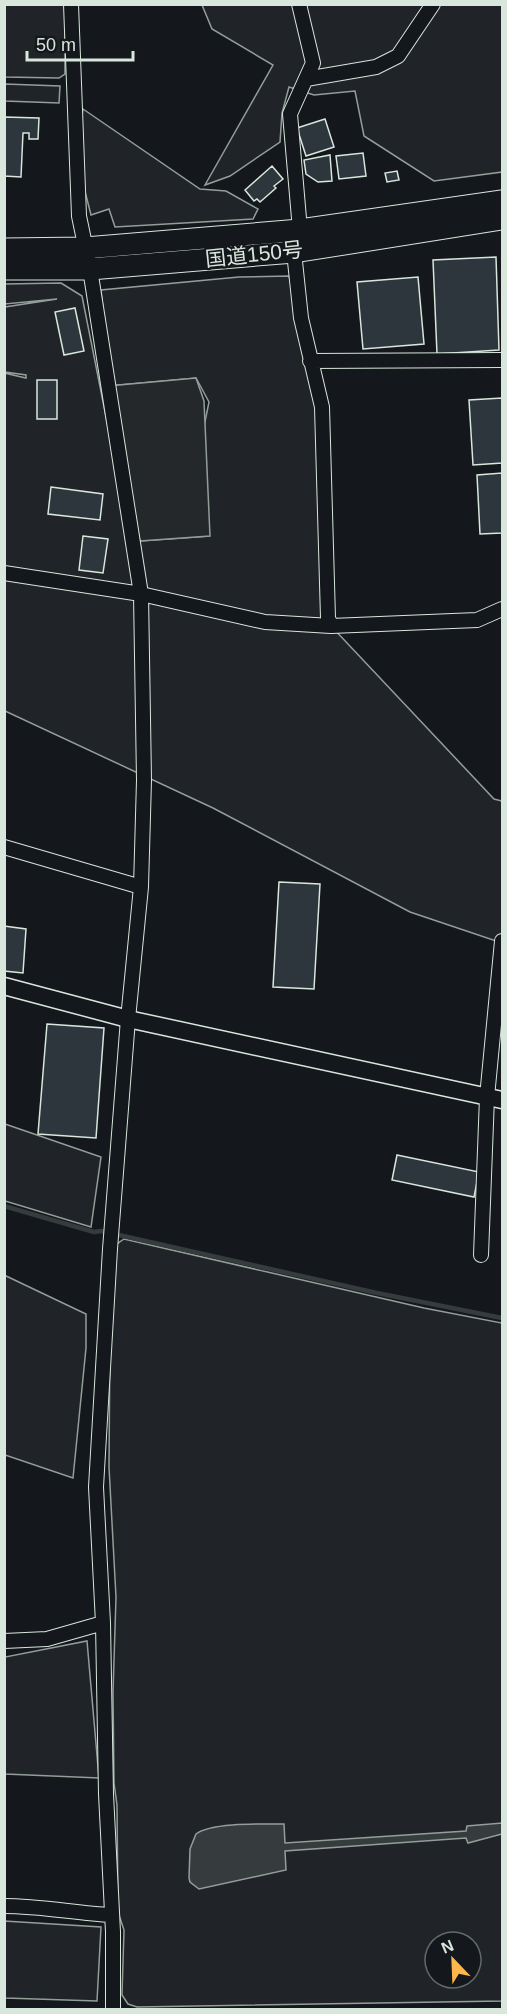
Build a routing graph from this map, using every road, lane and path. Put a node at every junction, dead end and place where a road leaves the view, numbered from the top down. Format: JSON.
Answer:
{"nodes":[{"id":1,"x":71,"y":4,"type":"edge"},
{"id":2,"x":299,"y":4,"type":"edge"},
{"id":3,"x":433,"y":4,"type":"edge"},
{"id":4,"x":306,"y":79,"type":"junction"},
{"id":5,"x":502,"y":201,"type":"edge"},
{"id":6,"x":502,"y":219,"type":"edge"},
{"id":7,"x":300,"y":230,"type":"junction"},
{"id":8,"x":86,"y":248,"type":"junction"},
{"id":9,"x":4,"y":249,"type":"edge"},
{"id":10,"x":294,"y":252,"type":"junction"},
{"id":11,"x":4,"y":269,"type":"edge"},
{"id":12,"x":90,"y":269,"type":"junction"},
{"id":13,"x":502,"y":360,"type":"edge"},
{"id":14,"x":310,"y":361,"type":"junction"},
{"id":15,"x":4,"y":573,"type":"edge"},
{"id":16,"x":141,"y":594,"type":"junction"},
{"id":17,"x":502,"y":609,"type":"edge"},
{"id":18,"x":331,"y":626,"type":"junction"},
{"id":19,"x":4,"y":847,"type":"edge"},
{"id":20,"x":141,"y":887,"type":"junction"},
{"id":21,"x":502,"y":940,"type":"edge"},
{"id":22,"x":4,"y":986,"type":"edge"},
{"id":23,"x":128,"y":1019,"type":"junction"},
{"id":24,"x":495,"y":1099,"type":"edge"},
{"id":25,"x":481,"y":1255,"type":"dead end"},
{"id":26,"x":103,"y":1623,"type":"junction"},
{"id":27,"x":4,"y":1641,"type":"edge"},
{"id":28,"x":4,"y":1906,"type":"edge"},
{"id":29,"x":111,"y":1915,"type":"junction"},
{"id":30,"x":113,"y":2010,"type":"edge"}],
"edges":[{"from":1,"to":8,"type":"street"},
{"from":2,"to":4,"type":"street"},
{"from":3,"to":4,"type":"street"},
{"from":4,"to":7,"type":"street"},
{"from":5,"to":7,"type":"highway","name":"国道150号"},
{"from":6,"to":10,"type":"highway","name":"国道150号"},
{"from":7,"to":8,"type":"highway","name":"国道150号"},
{"from":8,"to":9,"type":"highway","name":"国道150号"},
{"from":8,"to":12,"type":"street"},
{"from":10,"to":12,"type":"highway","name":"国道150号"},
{"from":10,"to":14,"type":"street"},
{"from":11,"to":12,"type":"highway","name":"国道150号"},
{"from":12,"to":16,"type":"street"},
{"from":13,"to":14,"type":"street"},
{"from":14,"to":18,"type":"street"},
{"from":15,"to":16,"type":"street"},
{"from":16,"to":18,"type":"street"},
{"from":16,"to":20,"type":"street"},
{"from":17,"to":18,"type":"street"},
{"from":19,"to":20,"type":"street"},
{"from":20,"to":23,"type":"street"},
{"from":21,"to":24,"type":"street"},
{"from":22,"to":23,"type":"street"},
{"from":23,"to":24,"type":"street"},
{"from":23,"to":26,"type":"street"},
{"from":24,"to":25,"type":"street"},
{"from":26,"to":27,"type":"street"},
{"from":26,"to":29,"type":"street"},
{"from":28,"to":29,"type":"street"},
{"from":29,"to":30,"type":"street"}]}
